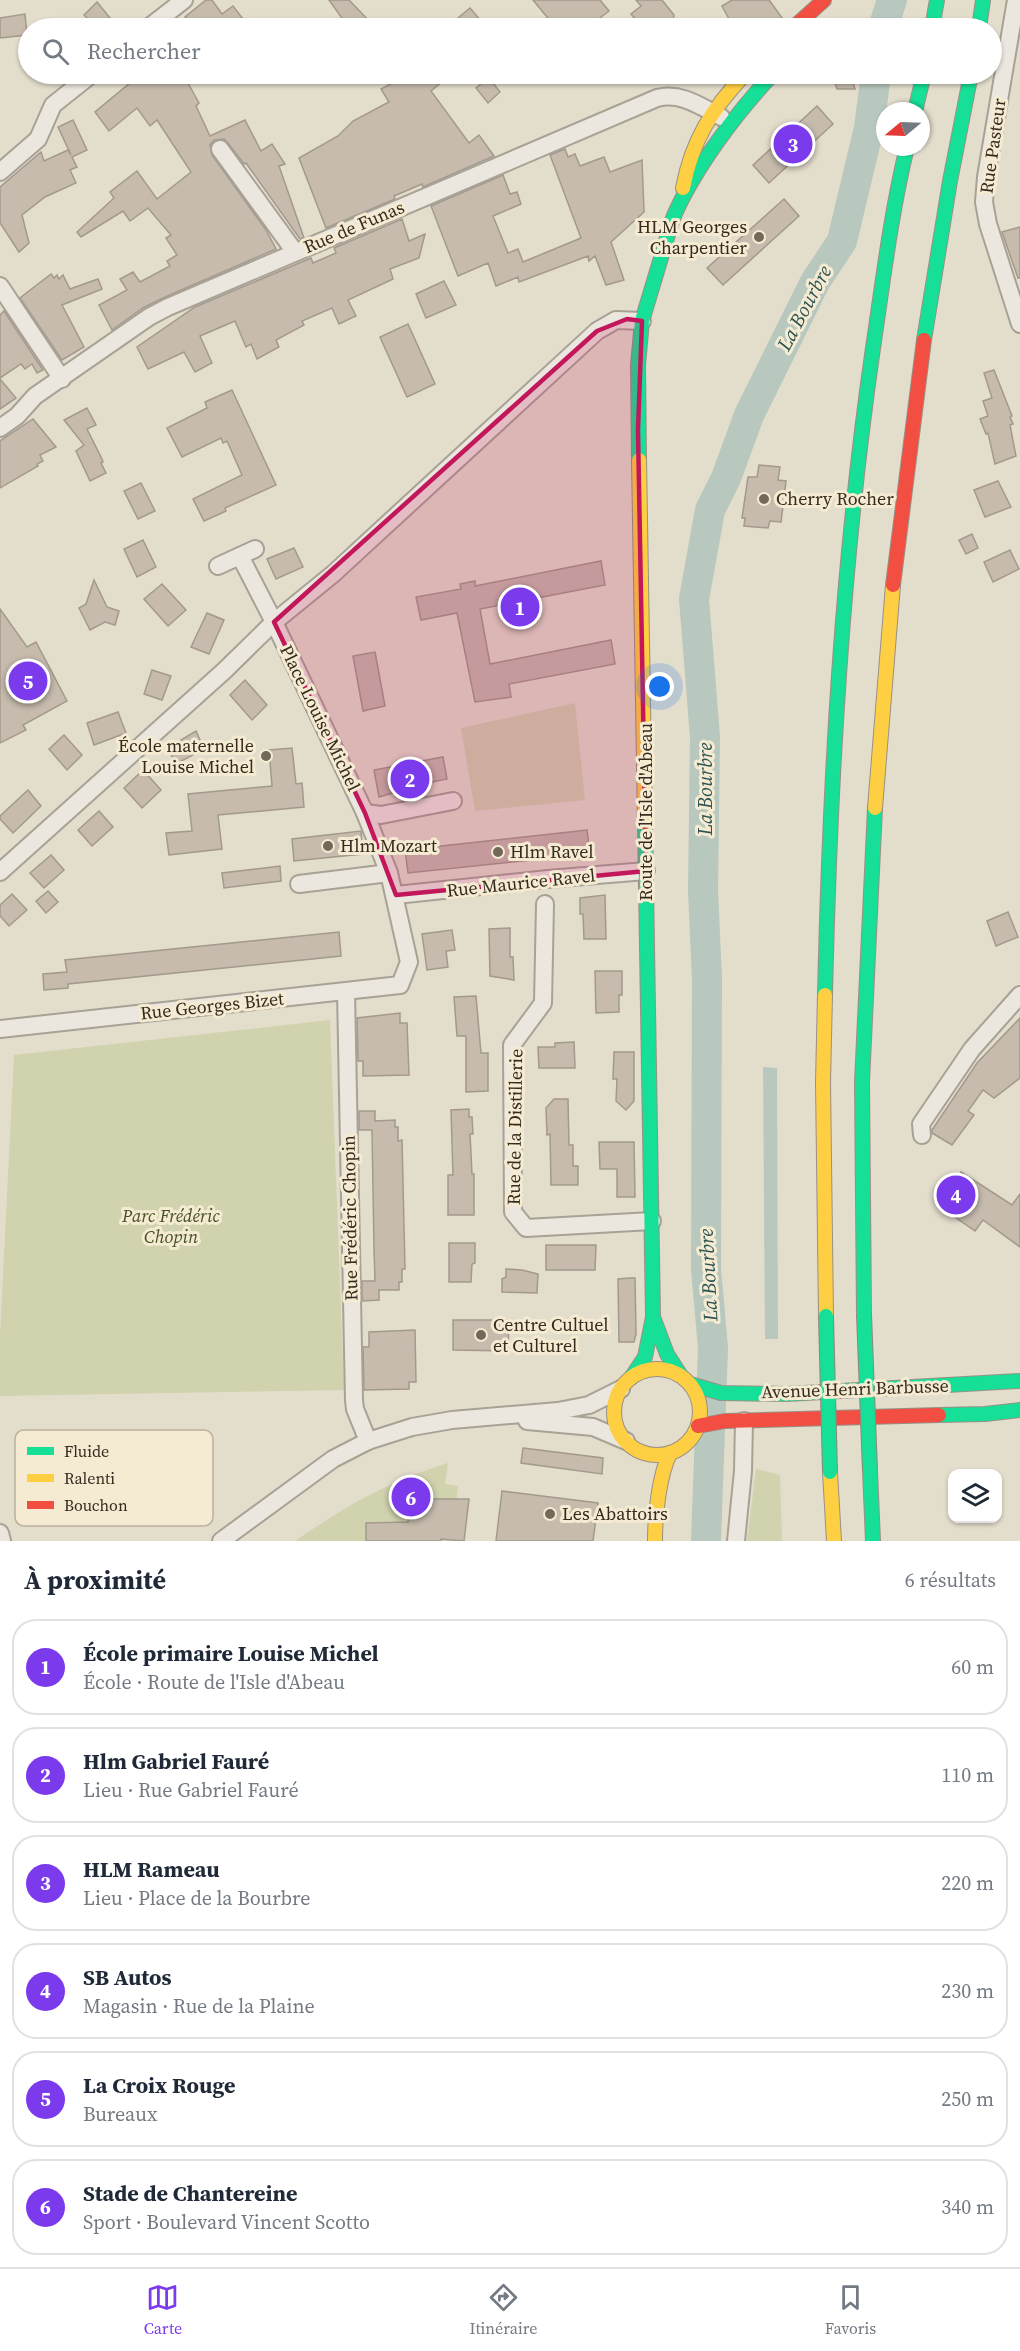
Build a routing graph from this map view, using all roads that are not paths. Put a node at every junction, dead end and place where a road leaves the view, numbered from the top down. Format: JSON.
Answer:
{"nodes":[{"id":1,"x":183,"y":0,"type":"edge"},
{"id":2,"x":937,"y":0,"type":"edge"},
{"id":3,"x":983,"y":0,"type":"edge"},
{"id":4,"x":1016,"y":0,"type":"edge"},
{"id":5,"x":831,"y":4,"type":"edge"},
{"id":6,"x":160,"y":18,"type":"edge"},
{"id":7,"x":809,"y":18,"type":"edge"},
{"id":8,"x":934,"y":18,"type":"edge"},
{"id":9,"x":980,"y":18,"type":"edge"},
{"id":10,"x":1002,"y":83,"type":"edge"},
{"id":11,"x":79,"y":84,"type":"edge"},
{"id":12,"x":735,"y":84,"type":"edge"},
{"id":13,"x":763,"y":84,"type":"edge"},
{"id":14,"x":922,"y":84,"type":"edge"},
{"id":15,"x":969,"y":84,"type":"edge"},
{"id":16,"x":1002,"y":84,"type":"edge"},
{"id":17,"x":917,"y":102,"type":"edge"},
{"id":18,"x":713,"y":113,"type":"junction"},
{"id":19,"x":730,"y":122,"type":"junction"},
{"id":20,"x":220,"y":148,"type":"dead end"},
{"id":21,"x":905,"y":156,"type":"edge"},
{"id":22,"x":0,"y":172,"type":"edge"},
{"id":23,"x":679,"y":204,"type":"junction"},
{"id":24,"x":295,"y":252,"type":"junction"},
{"id":25,"x":0,"y":286,"type":"edge"},
{"id":26,"x":642,"y":321,"type":"junction"},
{"id":27,"x":1020,"y":324,"type":"edge"},
{"id":28,"x":62,"y":379,"type":"junction"},
{"id":29,"x":0,"y":428,"type":"edge"},
{"id":30,"x":218,"y":566,"type":"dead end"},
{"id":31,"x":274,"y":622,"type":"junction"},
{"id":32,"x":453,"y":801,"type":"dead end"},
{"id":33,"x":365,"y":813,"type":"junction"},
{"id":34,"x":646,"y":871,"type":"junction"},
{"id":35,"x":0,"y":872,"type":"edge"},
{"id":36,"x":389,"y":873,"type":"junction"},
{"id":37,"x":299,"y":884,"type":"dead end"},
{"id":38,"x":396,"y":896,"type":"junction"},
{"id":39,"x":545,"y":904,"type":"dead end"},
{"id":40,"x":409,"y":962,"type":"joint"},
{"id":41,"x":346,"y":992,"type":"junction"},
{"id":42,"x":1020,"y":995,"type":"edge"},
{"id":43,"x":0,"y":1029,"type":"edge"},
{"id":44,"x":922,"y":1135,"type":"dead end"},
{"id":45,"x":652,"y":1221,"type":"junction"},
{"id":46,"x":653,"y":1317,"type":"junction"},
{"id":47,"x":1020,"y":1381,"type":"edge"},
{"id":48,"x":691,"y":1383,"type":"junction"},
{"id":49,"x":626,"y":1384,"type":"junction"},
{"id":50,"x":1020,"y":1410,"type":"edge"},
{"id":51,"x":488,"y":1417,"type":"junction"},
{"id":52,"x":744,"y":1421,"type":"junction"},
{"id":53,"x":701,"y":1425,"type":"junction"},
{"id":54,"x":368,"y":1441,"type":"junction"},
{"id":55,"x":630,"y":1445,"type":"junction"},
{"id":56,"x":670,"y":1453,"type":"junction"},
{"id":57,"x":642,"y":1467,"type":"dead end"},
{"id":58,"x":647,"y":1488,"type":"dead end"},
{"id":59,"x":0,"y":1533,"type":"edge"},
{"id":60,"x":655,"y":1534,"type":"edge"},
{"id":61,"x":2,"y":1541,"type":"edge"},
{"id":62,"x":221,"y":1541,"type":"edge"},
{"id":63,"x":736,"y":1541,"type":"edge"},
{"id":64,"x":834,"y":1541,"type":"edge"},
{"id":65,"x":873,"y":1541,"type":"edge"}],
"edges":[{"from":1,"to":6,"type":"street"},
{"from":2,"to":8,"type":"main road"},
{"from":3,"to":9,"type":"main road"},
{"from":4,"to":10,"type":"street","name":"Rue Pasteur"},
{"from":5,"to":7,"type":"main road"},
{"from":11,"to":22,"type":"street"},
{"from":12,"to":18,"type":"main road","name":"Route de l'Isle d'Abeau"},
{"from":13,"to":19,"type":"main road","name":"Route de l'Isle d'Abeau"},
{"from":14,"to":17,"type":"main road"},
{"from":15,"to":65,"type":"main road","bridge":true},
{"from":16,"to":27,"type":"street","name":"Rue Pasteur"},
{"from":18,"to":19,"type":"street","name":"Rue de Funas"},
{"from":18,"to":23,"type":"main road","name":"Route de l'Isle d'Abeau"},
{"from":18,"to":24,"type":"street","name":"Rue de Funas"},
{"from":19,"to":23,"type":"main road","name":"Route de l'Isle d'Abeau"},
{"from":20,"to":24,"type":"street"},
{"from":21,"to":64,"type":"main road","bridge":true},
{"from":23,"to":26,"type":"main road","name":"Route de l'Isle d'Abeau"},
{"from":24,"to":28,"type":"street","name":"Rue de Funas"},
{"from":25,"to":28,"type":"street"},
{"from":26,"to":31,"type":"street"},
{"from":26,"to":34,"type":"main road","name":"Route de l'Isle d'Abeau"},
{"from":28,"to":29,"type":"street","name":"Rue de Funas"},
{"from":30,"to":31,"type":"street","name":"Place Louise Michel"},
{"from":31,"to":33,"type":"street","name":"Place Louise Michel"},
{"from":31,"to":35,"type":"street"},
{"from":32,"to":33,"type":"street"},
{"from":33,"to":36,"type":"street","name":"Place Louise Michel"},
{"from":34,"to":38,"type":"street","name":"Rue Maurice Ravel"},
{"from":34,"to":45,"type":"main road","name":"Route de l'Isle d'Abeau"},
{"from":36,"to":37,"type":"street"},
{"from":36,"to":38,"type":"street","name":"Place Louise Michel"},
{"from":38,"to":40,"type":"street","name":"Place Louise Michel"},
{"from":39,"to":45,"type":"street","name":"Rue de la Distillerie"},
{"from":40,"to":41,"type":"street","name":"Rue Georges Bizet"},
{"from":41,"to":43,"type":"street","name":"Rue Georges Bizet"},
{"from":41,"to":54,"type":"street","name":"Rue Frédéric Chopin"},
{"from":42,"to":44,"type":"street"},
{"from":45,"to":46,"type":"main road","name":"Route de l'Isle d'Abeau"},
{"from":46,"to":48,"type":"main road","name":"Route de l'Isle d'Abeau"},
{"from":46,"to":49,"type":"main road","name":"Route de l'Isle d'Abeau"},
{"from":47,"to":48,"type":"main road","name":"Avenue Henri Barbusse"},
{"from":48,"to":49,"type":"main road"},
{"from":48,"to":53,"type":"main road"},
{"from":49,"to":51,"type":"street"},
{"from":49,"to":55,"type":"main road"},
{"from":50,"to":52,"type":"main road","name":"Avenue Henri Barbusse"},
{"from":51,"to":54,"type":"street"},
{"from":51,"to":55,"type":"street"},
{"from":52,"to":53,"type":"main road","name":"Avenue Henri Barbusse"},
{"from":52,"to":63,"type":"street"},
{"from":53,"to":56,"type":"main road"},
{"from":54,"to":62,"type":"street"},
{"from":55,"to":56,"type":"main road"},
{"from":55,"to":57,"type":"main road"},
{"from":56,"to":60,"type":"main road"},
{"from":58,"to":60,"type":"main road"},
{"from":59,"to":61,"type":"street"}]}
